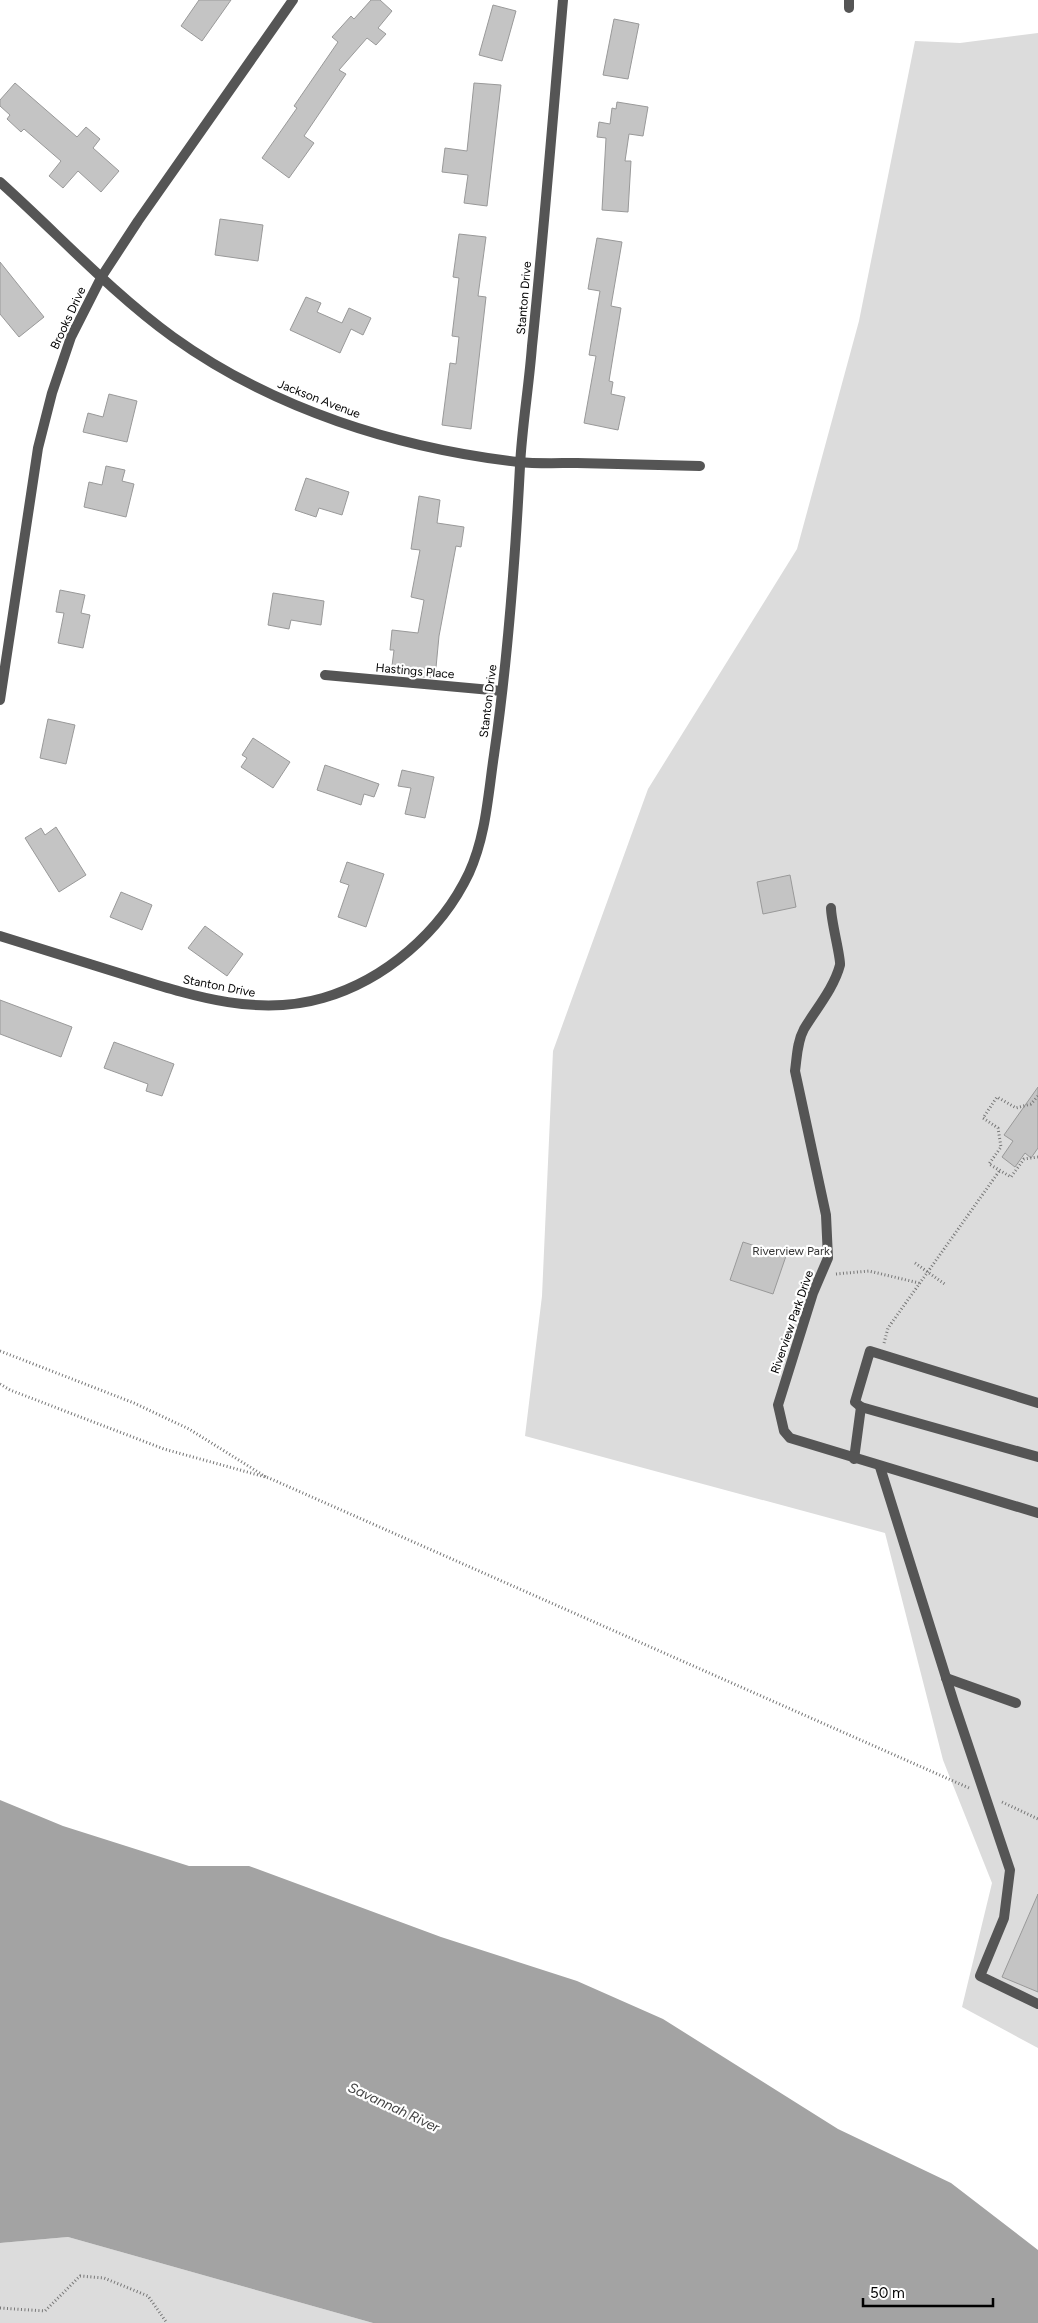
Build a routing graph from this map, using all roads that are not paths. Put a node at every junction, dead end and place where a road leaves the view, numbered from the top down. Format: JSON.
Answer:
{"nodes":[{"id":1,"x":293,"y":0,"type":"edge"},
{"id":2,"x":563,"y":0,"type":"edge"},
{"id":3,"x":0,"y":182,"type":"edge"},
{"id":4,"x":102,"y":276,"type":"junction"},
{"id":5,"x":520,"y":462,"type":"junction"},
{"id":6,"x":700,"y":466,"type":"dead end"},
{"id":7,"x":325,"y":675,"type":"dead end"},
{"id":8,"x":502,"y":691,"type":"junction"},
{"id":9,"x":0,"y":700,"type":"edge"},
{"id":10,"x":831,"y":908,"type":"dead end"},
{"id":11,"x":0,"y":936,"type":"edge"},
{"id":12,"x":1038,"y":1403,"type":"edge"},
{"id":13,"x":862,"y":1407,"type":"junction"},
{"id":14,"x":1038,"y":1457,"type":"edge"},
{"id":15,"x":854,"y":1459,"type":"junction"},
{"id":16,"x":880,"y":1467,"type":"junction"},
{"id":17,"x":1038,"y":1513,"type":"edge"},
{"id":18,"x":946,"y":1678,"type":"junction"},
{"id":19,"x":1016,"y":1703,"type":"dead end"},
{"id":20,"x":1038,"y":2004,"type":"edge"}],
"edges":[{"from":1,"to":4,"type":"street","name":"Brooks Drive"},
{"from":2,"to":5,"type":"street","name":"Stanton Drive"},
{"from":3,"to":4,"type":"street","name":"Jackson Avenue"},
{"from":4,"to":5,"type":"street","name":"Jackson Avenue"},
{"from":4,"to":9,"type":"street","name":"Brooks Drive"},
{"from":5,"to":6,"type":"street","name":"Jackson Avenue"},
{"from":5,"to":8,"type":"street","name":"Stanton Drive"},
{"from":7,"to":8,"type":"street","name":"Hastings Place"},
{"from":8,"to":11,"type":"street","name":"Stanton Drive"},
{"from":10,"to":15,"type":"street","name":"Riverview Park Drive"},
{"from":12,"to":13,"type":"street"},
{"from":13,"to":14,"type":"street"},
{"from":13,"to":15,"type":"street"},
{"from":15,"to":16,"type":"street","name":"Riverview Park Drive"},
{"from":16,"to":17,"type":"street","name":"Riverview Park Drive"},
{"from":16,"to":18,"type":"street"},
{"from":18,"to":19,"type":"street"},
{"from":18,"to":20,"type":"street"}]}
